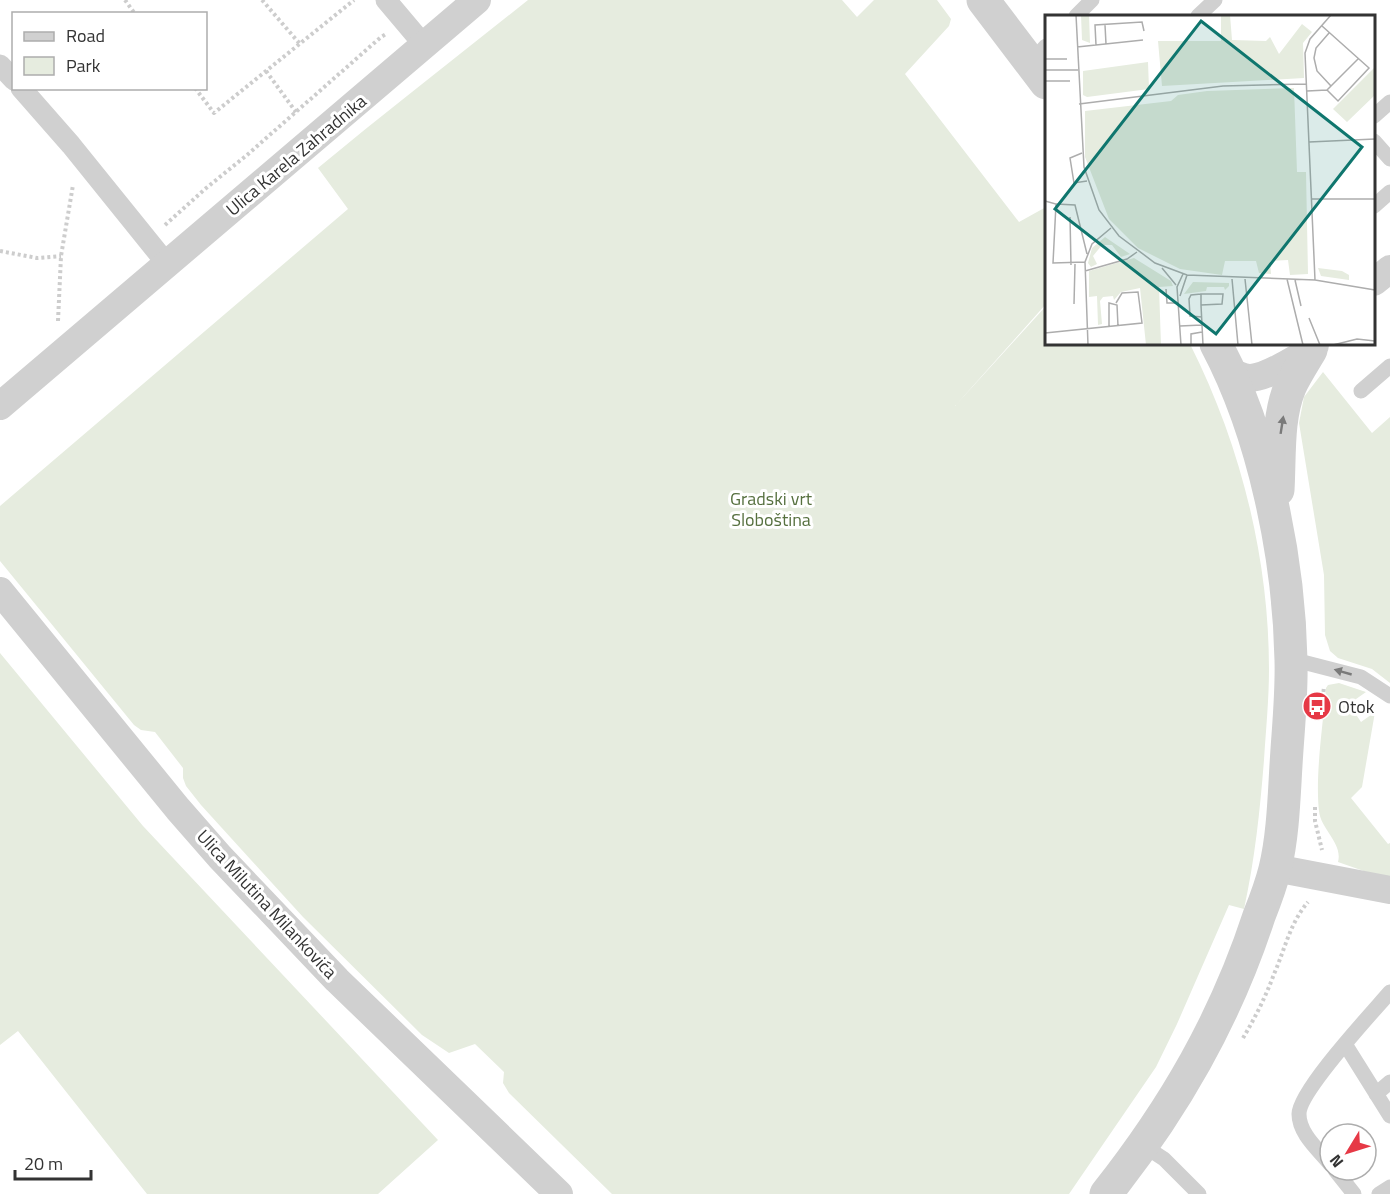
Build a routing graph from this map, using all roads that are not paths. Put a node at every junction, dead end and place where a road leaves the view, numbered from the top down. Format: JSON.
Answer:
{"nodes":[{"id":1,"x":386,"y":0,"type":"edge"},
{"id":2,"x":477,"y":0,"type":"edge"},
{"id":3,"x":983,"y":0,"type":"edge"},
{"id":4,"x":1092,"y":0,"type":"edge"},
{"id":5,"x":1215,"y":0,"type":"edge"},
{"id":6,"x":1077,"y":15,"type":"edge"},
{"id":7,"x":1199,"y":15,"type":"edge"},
{"id":8,"x":424,"y":45,"type":"junction"},
{"id":9,"x":1041,"y":63,"type":"edge"},
{"id":10,"x":0,"y":65,"type":"edge"},
{"id":11,"x":12,"y":78,"type":"edge"},
{"id":12,"x":23,"y":90,"type":"edge"},
{"id":13,"x":1390,"y":102,"type":"edge"},
{"id":14,"x":1375,"y":115,"type":"edge"},
{"id":15,"x":1375,"y":142,"type":"edge"},
{"id":16,"x":1390,"y":159,"type":"edge"},
{"id":17,"x":1390,"y":192,"type":"edge"},
{"id":18,"x":1375,"y":206,"type":"edge"},
{"id":19,"x":167,"y":264,"type":"junction"},
{"id":20,"x":1314,"y":347,"type":"edge"},
{"id":21,"x":1224,"y":352,"type":"edge"},
{"id":22,"x":1390,"y":366,"type":"edge"},
{"id":23,"x":1361,"y":391,"type":"dead end"},
{"id":24,"x":0,"y":406,"type":"edge"},
{"id":25,"x":1276,"y":525,"type":"junction"},
{"id":26,"x":0,"y":591,"type":"edge"},
{"id":27,"x":1291,"y":659,"type":"junction"},
{"id":28,"x":1390,"y":696,"type":"edge"},
{"id":29,"x":1275,"y":868,"type":"junction"},
{"id":30,"x":1390,"y":890,"type":"edge"},
{"id":31,"x":1390,"y":992,"type":"edge"},
{"id":32,"x":1345,"y":1044,"type":"junction"},
{"id":33,"x":1390,"y":1082,"type":"edge"},
{"id":34,"x":1376,"y":1094,"type":"junction"},
{"id":35,"x":1390,"y":1116,"type":"edge"},
{"id":36,"x":1144,"y":1146,"type":"junction"},
{"id":37,"x":1318,"y":1149,"type":"edge"},
{"id":38,"x":1344,"y":1182,"type":"edge"},
{"id":39,"x":1390,"y":1187,"type":"edge"},
{"id":40,"x":559,"y":1194,"type":"edge"},
{"id":41,"x":1106,"y":1194,"type":"edge"},
{"id":42,"x":1199,"y":1194,"type":"edge"},
{"id":43,"x":1354,"y":1194,"type":"edge"},
{"id":44,"x":1379,"y":1194,"type":"edge"}],
"edges":[{"from":1,"to":8,"type":"street"},
{"from":2,"to":8,"type":"street","name":"Ulica Karela Zahradnika"},
{"from":3,"to":9,"type":"street"},
{"from":4,"to":6,"type":"lane"},
{"from":5,"to":7,"type":"lane"},
{"from":8,"to":19,"type":"street","name":"Ulica Karela Zahradnika"},
{"from":10,"to":11,"type":"street"},
{"from":12,"to":19,"type":"street"},
{"from":13,"to":14,"type":"lane"},
{"from":15,"to":16,"type":"lane"},
{"from":17,"to":18,"type":"lane"},
{"from":19,"to":24,"type":"street","name":"Ulica Karela Zahradnika"},
{"from":20,"to":21,"type":"street"},
{"from":25,"to":20,"type":"street","one_way":true},
{"from":21,"to":25,"type":"street"},
{"from":22,"to":23,"type":"lane"},
{"from":25,"to":27,"type":"street"},
{"from":26,"to":40,"type":"street","name":"Ulica Milutina Milankovića"},
{"from":28,"to":27,"type":"lane","one_way":true},
{"from":27,"to":29,"type":"street"},
{"from":29,"to":30,"type":"street"},
{"from":29,"to":36,"type":"street"},
{"from":31,"to":32,"type":"lane"},
{"from":32,"to":34,"type":"lane"},
{"from":32,"to":37,"type":"lane"},
{"from":33,"to":34,"type":"lane"},
{"from":34,"to":35,"type":"lane"},
{"from":36,"to":41,"type":"street"},
{"from":36,"to":42,"type":"lane"},
{"from":38,"to":43,"type":"lane"},
{"from":39,"to":44,"type":"lane"}]}
